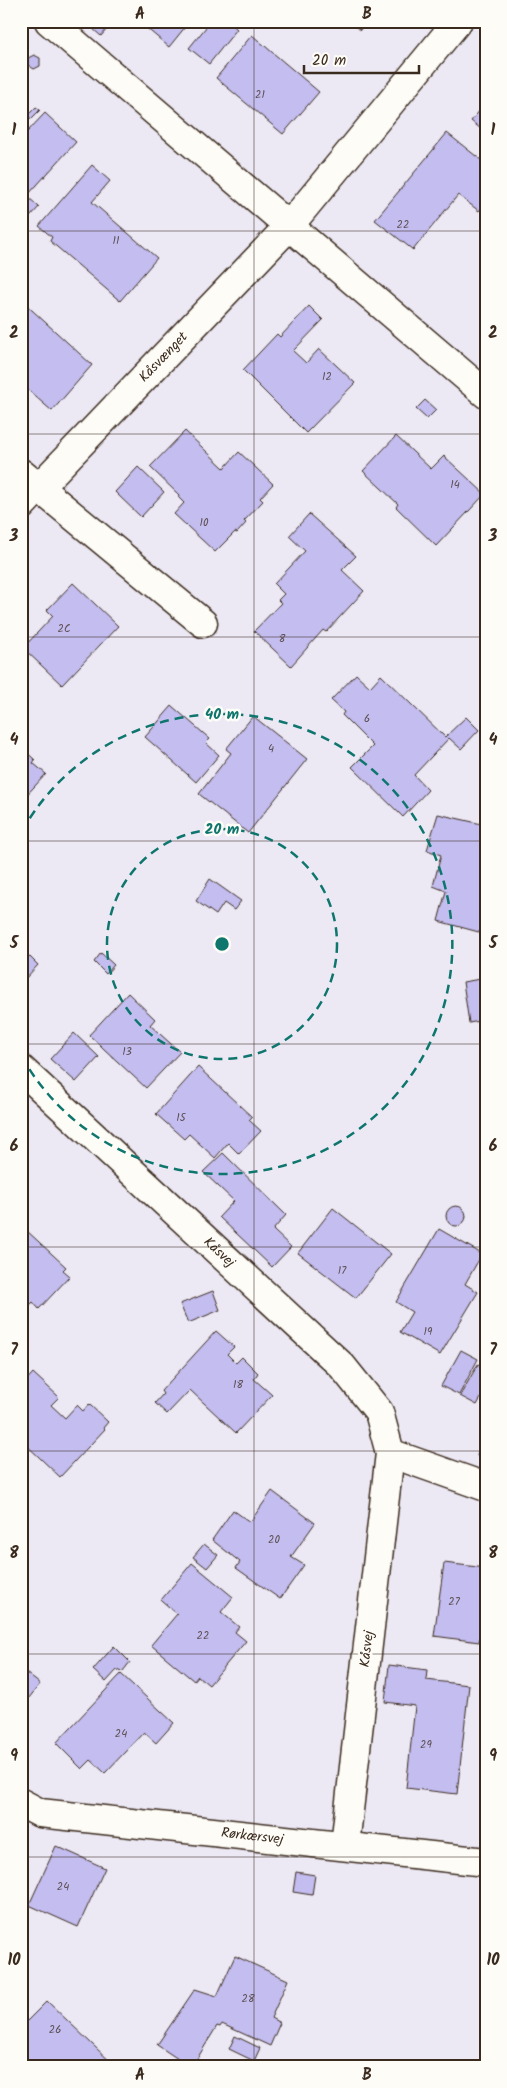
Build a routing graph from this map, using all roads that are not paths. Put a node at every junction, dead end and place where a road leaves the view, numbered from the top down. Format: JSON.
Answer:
{"nodes":[{"id":1,"x":49,"y":21,"type":"edge"},
{"id":2,"x":458,"y":21,"type":"edge"},
{"id":3,"x":289,"y":226,"type":"junction"},
{"id":4,"x":486,"y":394,"type":"edge"},
{"id":5,"x":27,"y":489,"type":"edge"},
{"id":6,"x":203,"y":623,"type":"dead end"},
{"id":7,"x":21,"y":1069,"type":"edge"},
{"id":8,"x":390,"y":1453,"type":"junction"},
{"id":9,"x":486,"y":1487,"type":"edge"},
{"id":10,"x":21,"y":1803,"type":"edge"},
{"id":11,"x":345,"y":1845,"type":"junction"},
{"id":12,"x":486,"y":1862,"type":"edge"}],
"edges":[{"from":1,"to":3,"type":"street"},
{"from":2,"to":3,"type":"street","name":"Kåsvænget"},
{"from":3,"to":4,"type":"street"},
{"from":3,"to":5,"type":"street","name":"Kåsvænget"},
{"from":5,"to":6,"type":"street","name":"Kåsvænget"},
{"from":7,"to":8,"type":"street","name":"Kåsvej"},
{"from":8,"to":9,"type":"street"},
{"from":8,"to":11,"type":"street","name":"Kåsvej"},
{"from":10,"to":11,"type":"street","name":"Rørkærsvej"},
{"from":11,"to":12,"type":"street","name":"Rørkærsvej"}]}
